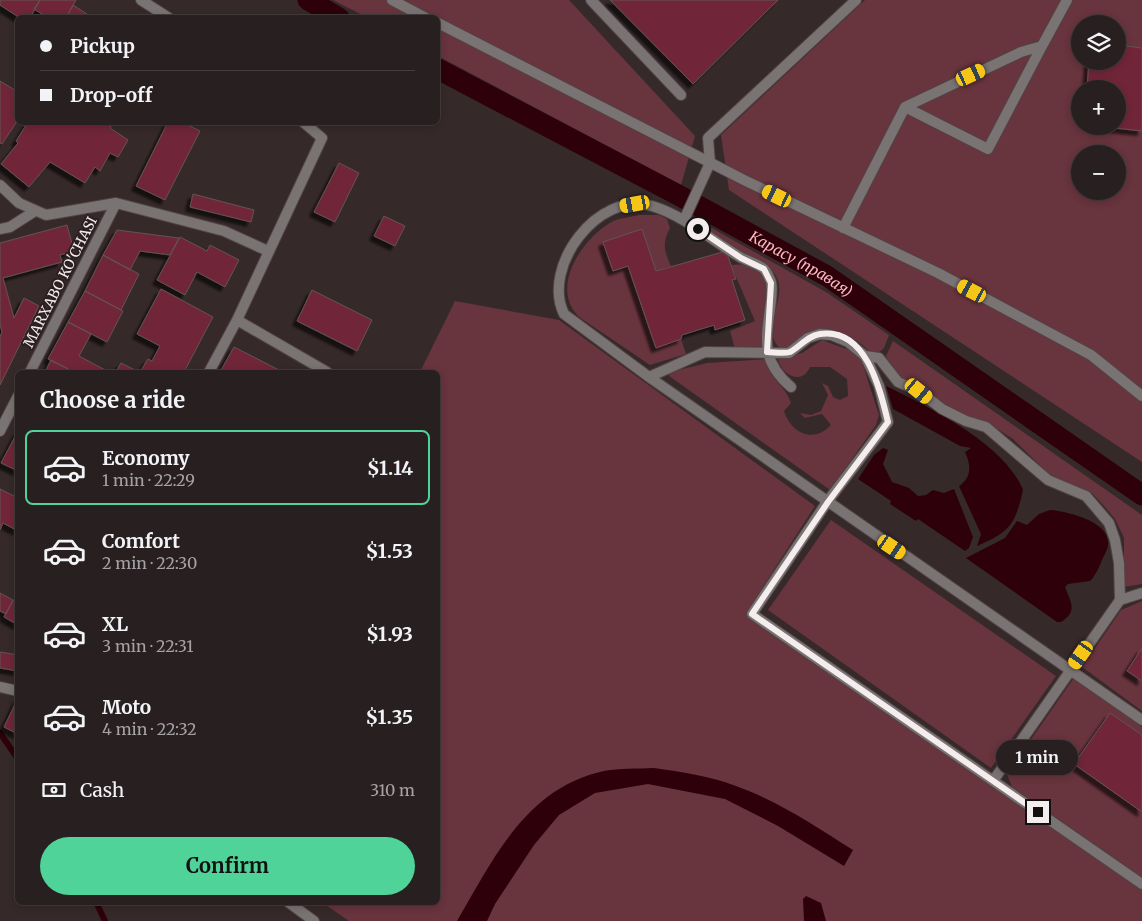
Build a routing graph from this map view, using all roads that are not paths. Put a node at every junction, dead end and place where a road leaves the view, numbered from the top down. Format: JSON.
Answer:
{"nodes":[{"id":1,"x":141,"y":0,"type":"edge"},
{"id":2,"x":392,"y":0,"type":"edge"},
{"id":3,"x":591,"y":0,"type":"edge"},
{"id":4,"x":856,"y":0,"type":"edge"},
{"id":5,"x":1067,"y":0,"type":"edge"},
{"id":6,"x":164,"y":15,"type":"edge"},
{"id":7,"x":420,"y":15,"type":"edge"},
{"id":8,"x":440,"y":24,"type":"edge"},
{"id":9,"x":1042,"y":46,"type":"junction"},
{"id":10,"x":681,"y":96,"type":"dead end"},
{"id":11,"x":905,"y":107,"type":"junction"},
{"id":12,"x":307,"y":125,"type":"edge"},
{"id":13,"x":710,"y":164,"type":"junction"},
{"id":14,"x":0,"y":185,"type":"edge"},
{"id":15,"x":116,"y":203,"type":"junction"},
{"id":16,"x":35,"y":211,"type":"junction"},
{"id":17,"x":684,"y":220,"type":"junction"},
{"id":18,"x":843,"y":228,"type":"junction"},
{"id":19,"x":0,"y":229,"type":"edge"},
{"id":20,"x":268,"y":251,"type":"junction"},
{"id":21,"x":236,"y":320,"type":"junction"},
{"id":22,"x":767,"y":352,"type":"junction"},
{"id":23,"x":865,"y":356,"type":"junction"},
{"id":24,"x":31,"y":370,"type":"edge"},
{"id":25,"x":210,"y":370,"type":"edge"},
{"id":26,"x":324,"y":370,"type":"edge"},
{"id":27,"x":648,"y":377,"type":"junction"},
{"id":28,"x":791,"y":387,"type":"dead end"},
{"id":29,"x":1142,"y":396,"type":"edge"},
{"id":30,"x":15,"y":402,"type":"edge"},
{"id":31,"x":0,"y":431,"type":"edge"},
{"id":32,"x":828,"y":502,"type":"junction"},
{"id":33,"x":1142,"y":593,"type":"edge"},
{"id":34,"x":1120,"y":600,"type":"junction"},
{"id":35,"x":1071,"y":669,"type":"junction"},
{"id":36,"x":0,"y":687,"type":"edge"},
{"id":37,"x":15,"y":690,"type":"edge"},
{"id":38,"x":1142,"y":720,"type":"edge"},
{"id":39,"x":993,"y":781,"type":"junction"},
{"id":40,"x":1142,"y":884,"type":"edge"},
{"id":41,"x":292,"y":905,"type":"edge"},
{"id":42,"x":314,"y":921,"type":"edge"}],
"edges":[{"from":1,"to":6,"type":"street"},
{"from":2,"to":7,"type":"street"},
{"from":3,"to":10,"type":"street"},
{"from":4,"to":13,"type":"street"},
{"from":5,"to":9,"type":"street"},
{"from":8,"to":13,"type":"street"},
{"from":9,"to":11,"type":"street"},
{"from":9,"to":11,"type":"street"},
{"from":11,"to":18,"type":"street"},
{"from":12,"to":20,"type":"street"},
{"from":13,"to":17,"type":"street"},
{"from":13,"to":18,"type":"street"},
{"from":14,"to":16,"type":"street","name":"MARXABO KO'CHASI"},
{"from":15,"to":16,"type":"street","name":"MARXABO KO'CHASI"},
{"from":15,"to":20,"type":"street","name":"MARXABO KO'CHASI"},
{"from":15,"to":24,"type":"street","name":"MARXABO KO'CHASI"},
{"from":16,"to":19,"type":"street"},
{"from":17,"to":22,"type":"street"},
{"from":17,"to":27,"type":"street"},
{"from":18,"to":29,"type":"street"},
{"from":20,"to":21,"type":"street"},
{"from":21,"to":25,"type":"street"},
{"from":21,"to":26,"type":"street"},
{"from":22,"to":23,"type":"street"},
{"from":22,"to":27,"type":"street"},
{"from":22,"to":28,"type":"street"},
{"from":23,"to":32,"type":"street"},
{"from":23,"to":34,"type":"street"},
{"from":27,"to":32,"type":"street"},
{"from":30,"to":31,"type":"street"},
{"from":32,"to":35,"type":"street"},
{"from":32,"to":39,"type":"street"},
{"from":33,"to":34,"type":"street"},
{"from":34,"to":35,"type":"street"},
{"from":35,"to":38,"type":"street"},
{"from":35,"to":39,"type":"street"},
{"from":36,"to":37,"type":"street"},
{"from":39,"to":40,"type":"street"},
{"from":41,"to":42,"type":"street"}]}
